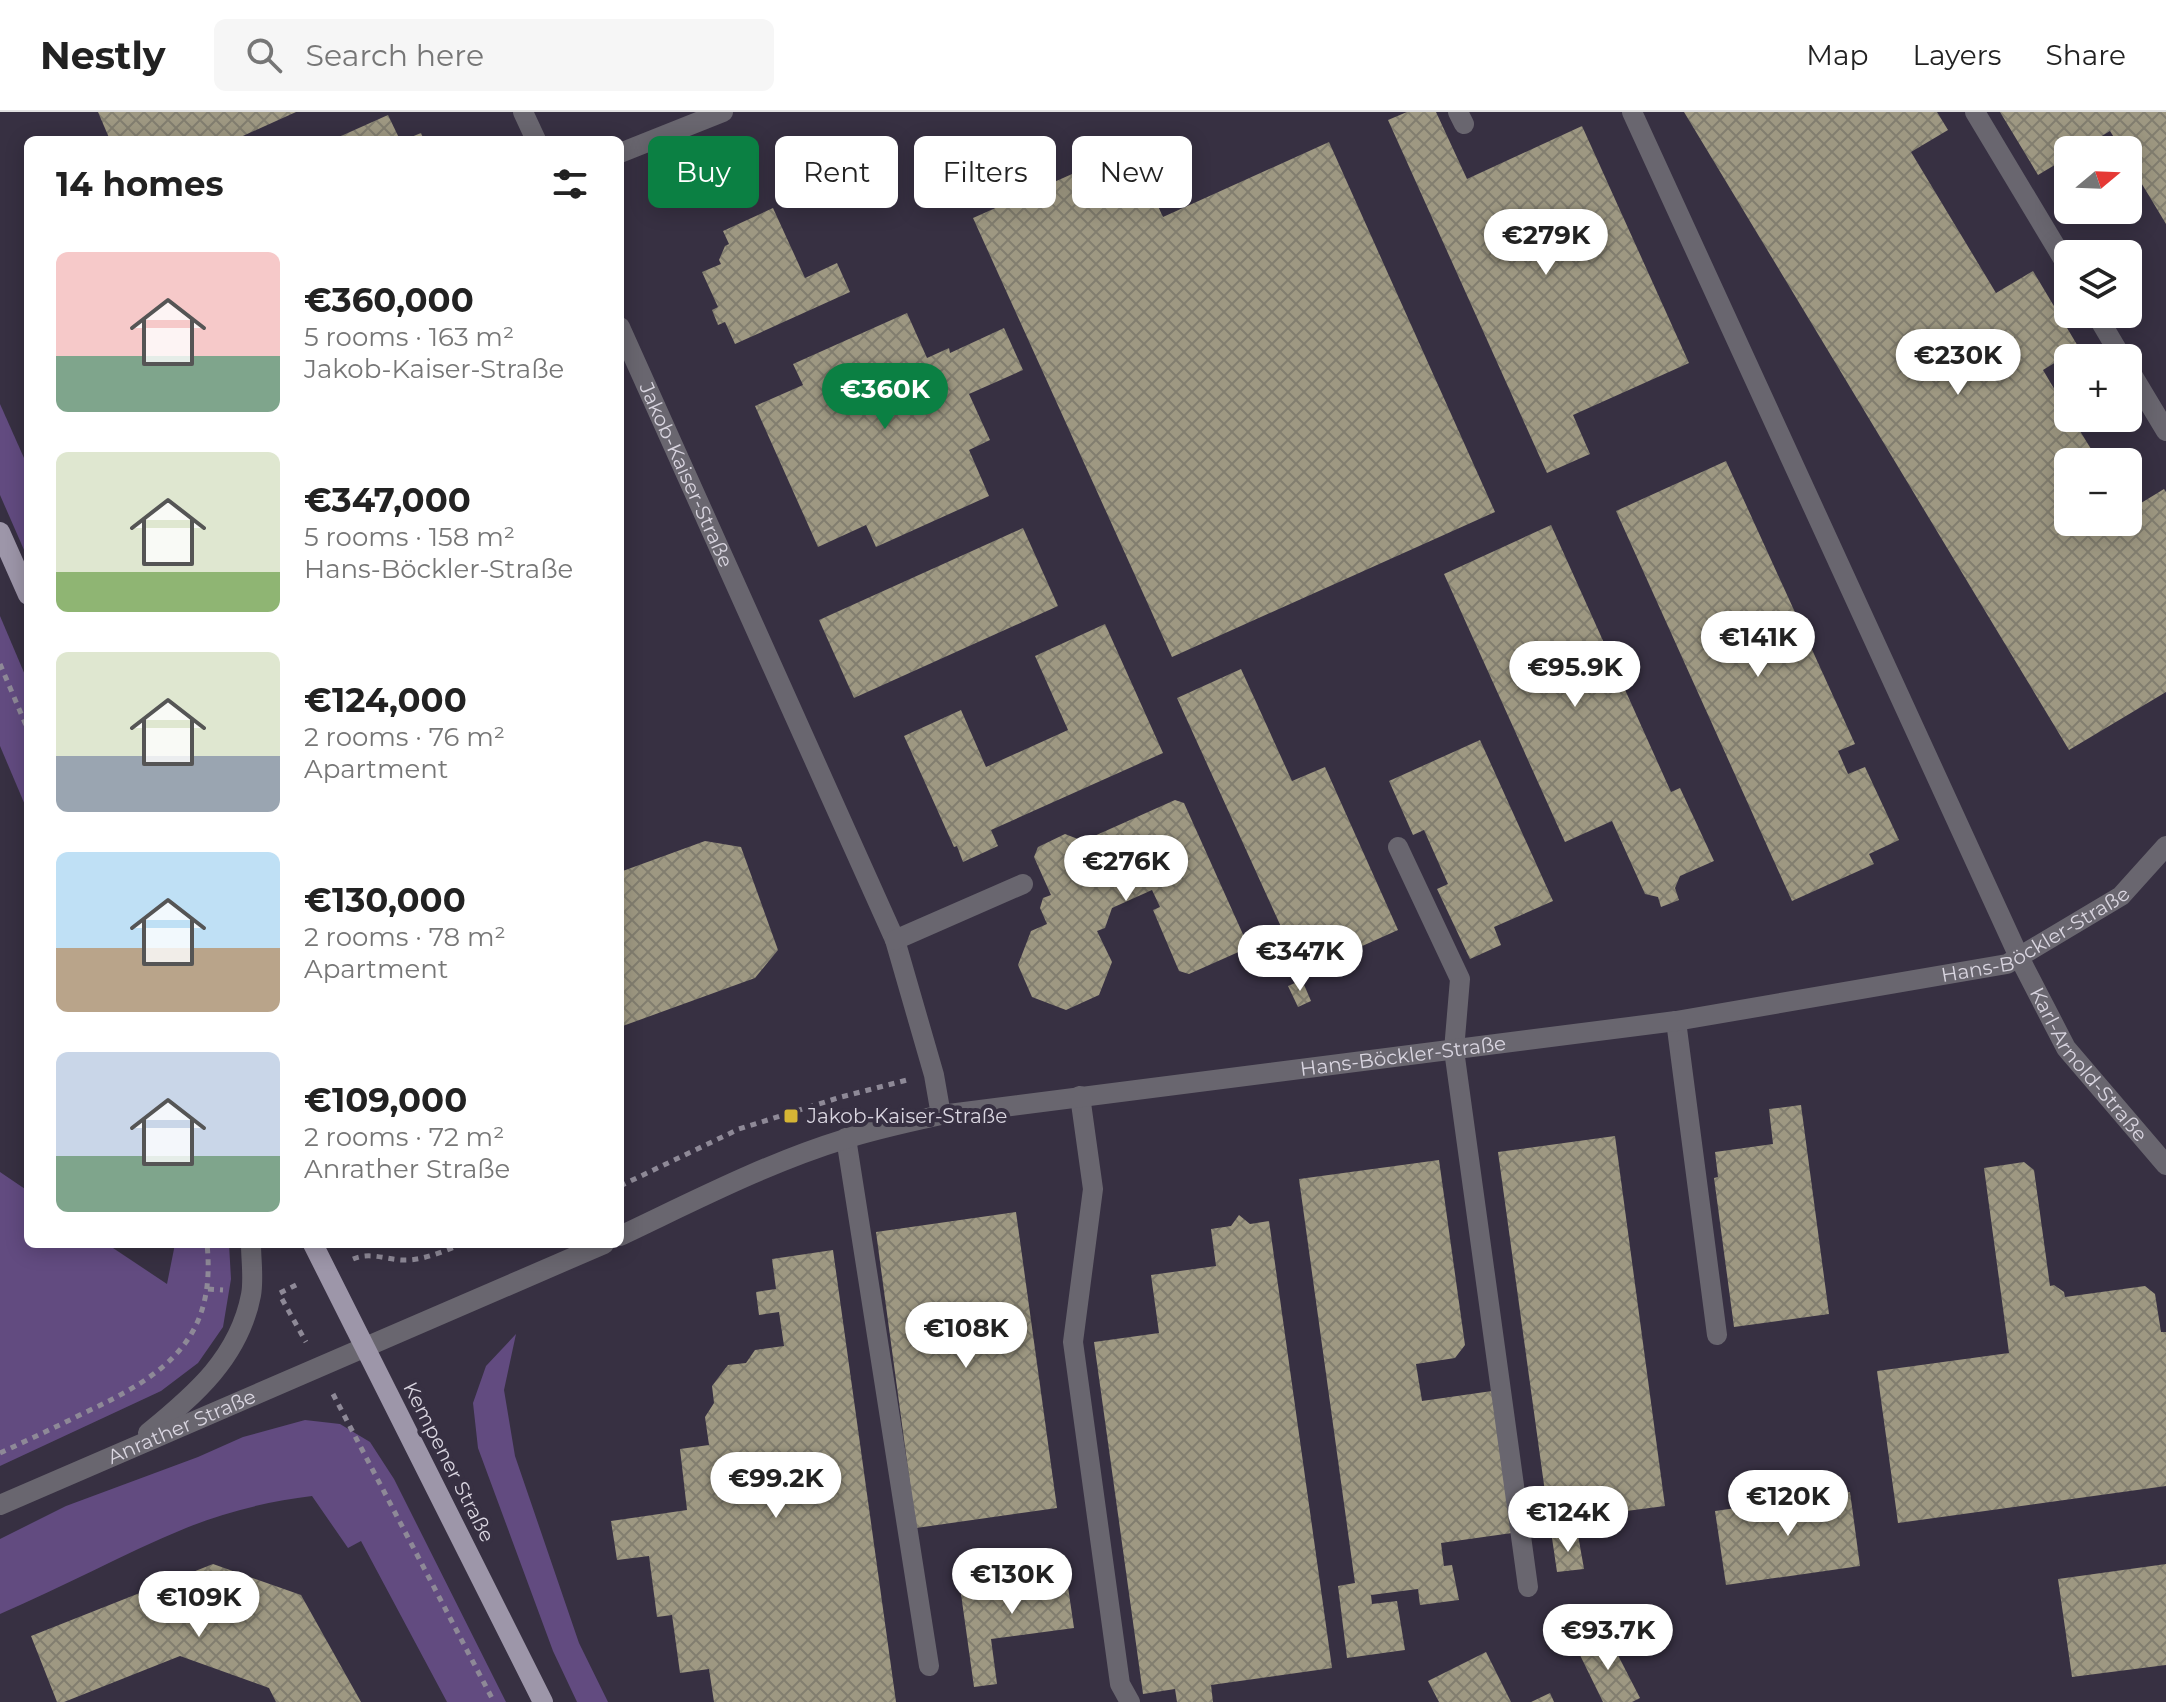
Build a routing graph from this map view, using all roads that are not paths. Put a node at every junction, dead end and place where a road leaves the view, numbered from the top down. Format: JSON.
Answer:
{"nodes":[{"id":1,"x":523,"y":112,"type":"edge"},
{"id":2,"x":723,"y":112,"type":"edge"},
{"id":3,"x":1632,"y":112,"type":"edge"},
{"id":4,"x":1975,"y":112,"type":"edge"},
{"id":5,"x":534,"y":136,"type":"edge"},
{"id":6,"x":624,"y":151,"type":"edge"},
{"id":7,"x":2054,"y":244,"type":"edge"},
{"id":8,"x":624,"y":336,"type":"edge"},
{"id":9,"x":2142,"y":391,"type":"edge"},
{"id":10,"x":2166,"y":431,"type":"edge"},
{"id":11,"x":0,"y":532,"type":"edge"},
{"id":12,"x":24,"y":586,"type":"edge"},
{"id":13,"x":2166,"y":846,"type":"edge"},
{"id":14,"x":1398,"y":847,"type":"dead end"},
{"id":15,"x":1023,"y":884,"type":"dead end"},
{"id":16,"x":895,"y":940,"type":"junction"},
{"id":17,"x":2020,"y":959,"type":"junction"},
{"id":18,"x":1676,"y":1021,"type":"junction"},
{"id":19,"x":1454,"y":1050,"type":"junction"},
{"id":20,"x":1080,"y":1096,"type":"junction"},
{"id":21,"x":941,"y":1115,"type":"junction"},
{"id":22,"x":846,"y":1138,"type":"junction"},
{"id":23,"x":2166,"y":1165,"type":"edge"},
{"id":24,"x":624,"y":1234,"type":"edge"},
{"id":25,"x":251,"y":1248,"type":"edge"},
{"id":26,"x":315,"y":1248,"type":"edge"},
{"id":27,"x":595,"y":1248,"type":"edge"},
{"id":28,"x":1717,"y":1335,"type":"dead end"},
{"id":29,"x":364,"y":1347,"type":"junction"},
{"id":30,"x":128,"y":1450,"type":"junction"},
{"id":31,"x":0,"y":1505,"type":"edge"},
{"id":32,"x":1528,"y":1587,"type":"dead end"},
{"id":33,"x":929,"y":1666,"type":"dead end"},
{"id":34,"x":543,"y":1702,"type":"edge"},
{"id":35,"x":1130,"y":1702,"type":"edge"}],
"edges":[{"from":1,"to":5,"type":"street"},
{"from":2,"to":6,"type":"street"},
{"from":3,"to":17,"type":"street","name":"Karl-Arnold-Straße"},
{"from":4,"to":7,"type":"street"},
{"from":8,"to":16,"type":"street","name":"Jakob-Kaiser-Straße"},
{"from":9,"to":10,"type":"street"},
{"from":11,"to":12,"type":"main road"},
{"from":13,"to":17,"type":"street","name":"Hans-Böckler-Straße"},
{"from":14,"to":19,"type":"street"},
{"from":15,"to":16,"type":"street"},
{"from":16,"to":21,"type":"street","name":"Jakob-Kaiser-Straße"},
{"from":17,"to":18,"type":"street","name":"Hans-Böckler-Straße"},
{"from":17,"to":23,"type":"street","name":"Karl-Arnold-Straße"},
{"from":18,"to":19,"type":"street","name":"Hans-Böckler-Straße"},
{"from":18,"to":28,"type":"street"},
{"from":19,"to":20,"type":"street","name":"Hans-Böckler-Straße"},
{"from":19,"to":32,"type":"street"},
{"from":20,"to":21,"type":"street","name":"Hans-Böckler-Straße"},
{"from":20,"to":35,"type":"street"},
{"from":21,"to":22,"type":"street","name":"Hans-Böckler-Straße"},
{"from":22,"to":24,"type":"street","name":"Hans-Böckler-Straße"},
{"from":22,"to":33,"type":"street"},
{"from":25,"to":30,"type":"street"},
{"from":26,"to":29,"type":"main road","name":"Kempener Straße"},
{"from":27,"to":29,"type":"street"},
{"from":29,"to":30,"type":"street","name":"Anrather Straße"},
{"from":29,"to":34,"type":"main road","name":"Kempener Straße"},
{"from":30,"to":31,"type":"street","name":"Anrather Straße"}]}
